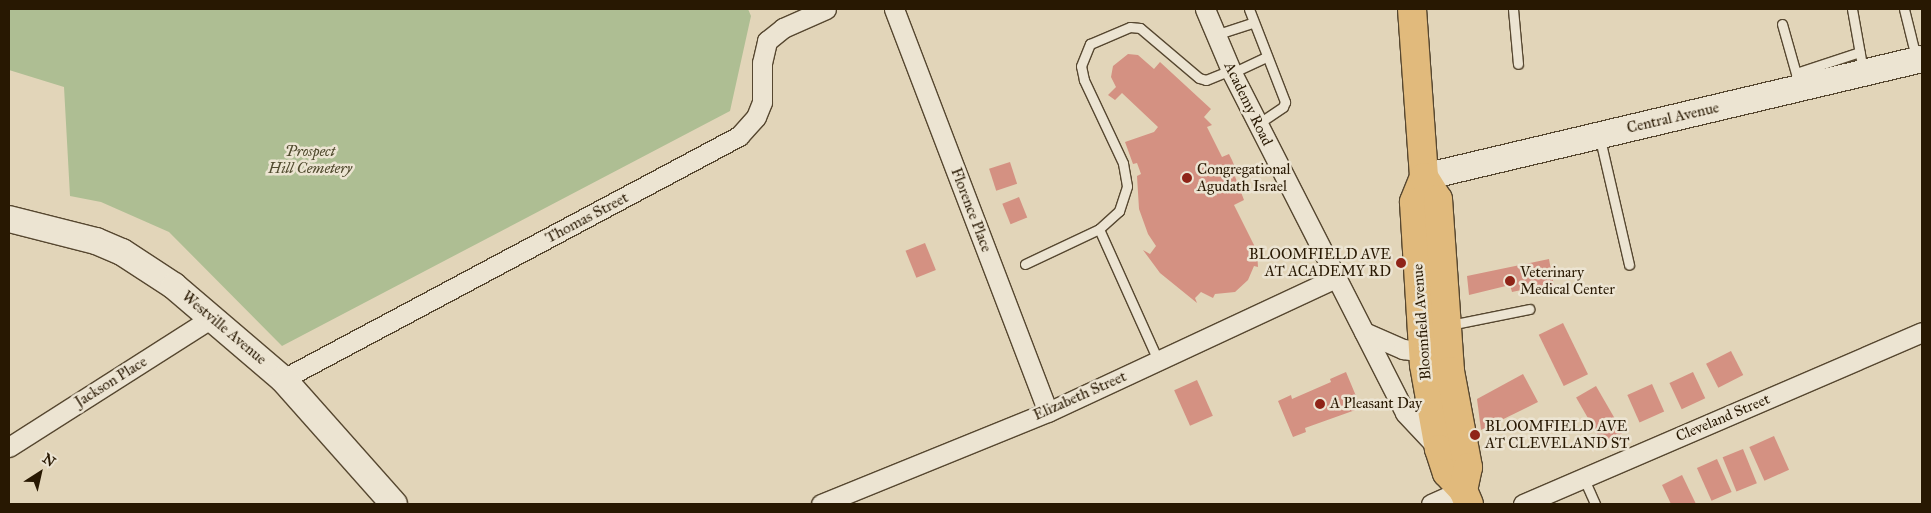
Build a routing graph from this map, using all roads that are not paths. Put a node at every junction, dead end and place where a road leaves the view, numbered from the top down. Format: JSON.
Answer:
{"nodes":[{"id":1,"x":826,"y":9,"type":"edge"},
{"id":2,"x":894,"y":9,"type":"edge"},
{"id":3,"x":1204,"y":9,"type":"edge"},
{"id":4,"x":1249,"y":9,"type":"edge"},
{"id":5,"x":1412,"y":9,"type":"edge"},
{"id":6,"x":1513,"y":9,"type":"edge"},
{"id":7,"x":1852,"y":9,"type":"edge"},
{"id":8,"x":1904,"y":9,"type":"edge"},
{"id":9,"x":1253,"y":22,"type":"junction"},
{"id":10,"x":1782,"y":24,"type":"dead end"},
{"id":11,"x":1215,"y":35,"type":"junction"},
{"id":12,"x":1266,"y":57,"type":"junction"},
{"id":13,"x":1920,"y":60,"type":"edge"},
{"id":14,"x":1862,"y":63,"type":"junction"},
{"id":15,"x":1518,"y":64,"type":"dead end"},
{"id":16,"x":1232,"y":71,"type":"junction"},
{"id":17,"x":1798,"y":81,"type":"junction"},
{"id":18,"x":1258,"y":124,"type":"junction"},
{"id":19,"x":1599,"y":136,"type":"junction"},
{"id":20,"x":1424,"y":177,"type":"junction"},
{"id":21,"x":9,"y":220,"type":"edge"},
{"id":22,"x":1099,"y":229,"type":"junction"},
{"id":23,"x":1026,"y":264,"type":"dead end"},
{"id":24,"x":1629,"y":265,"type":"dead end"},
{"id":25,"x":1335,"y":278,"type":"junction"},
{"id":26,"x":1529,"y":309,"type":"dead end"},
{"id":27,"x":213,"y":317,"type":"junction"},
{"id":28,"x":1447,"y":325,"type":"junction"},
{"id":29,"x":1364,"y":332,"type":"junction"},
{"id":30,"x":1922,"y":332,"type":"edge"},
{"id":31,"x":1436,"y":353,"type":"junction"},
{"id":32,"x":1158,"y":360,"type":"junction"},
{"id":33,"x":283,"y":379,"type":"junction"},
{"id":34,"x":1048,"y":412,"type":"junction"},
{"id":35,"x":9,"y":447,"type":"edge"},
{"id":36,"x":1439,"y":449,"type":"junction"},
{"id":37,"x":1584,"y":478,"type":"junction"},
{"id":38,"x":1466,"y":497,"type":"edge"},
{"id":39,"x":394,"y":504,"type":"edge"},
{"id":40,"x":821,"y":504,"type":"edge"},
{"id":41,"x":1431,"y":504,"type":"edge"},
{"id":42,"x":1523,"y":504,"type":"edge"},
{"id":43,"x":1595,"y":504,"type":"edge"}],
"edges":[{"from":1,"to":33,"type":"street","name":"Thomas Street"},
{"from":2,"to":34,"type":"street","name":"Florence Place"},
{"from":3,"to":11,"type":"street","name":"Academy Road"},
{"from":4,"to":9,"type":"lane"},
{"from":5,"to":20,"type":"main road","name":"Bloomfield Avenue"},
{"from":6,"to":15,"type":"lane"},
{"from":7,"to":14,"type":"lane"},
{"from":8,"to":13,"type":"lane"},
{"from":9,"to":11,"type":"lane"},
{"from":9,"to":12,"type":"lane"},
{"from":10,"to":17,"type":"lane"},
{"from":11,"to":16,"type":"street","name":"Academy Road"},
{"from":12,"to":16,"type":"lane"},
{"from":12,"to":18,"type":"lane"},
{"from":13,"to":14,"type":"main road","name":"Central Avenue"},
{"from":14,"to":17,"type":"main road","name":"Central Avenue"},
{"from":16,"to":18,"type":"street","name":"Academy Road"},
{"from":16,"to":22,"type":"lane"},
{"from":17,"to":19,"type":"main road","name":"Central Avenue"},
{"from":18,"to":25,"type":"street","name":"Academy Road"},
{"from":19,"to":20,"type":"main road","name":"Central Avenue"},
{"from":19,"to":24,"type":"lane"},
{"from":20,"to":28,"type":"main road","name":"Bloomfield Avenue"},
{"from":20,"to":31,"type":"main road","name":"Bloomfield Avenue"},
{"from":21,"to":27,"type":"main road","name":"Westville Avenue"},
{"from":22,"to":23,"type":"lane"},
{"from":22,"to":32,"type":"lane"},
{"from":25,"to":29,"type":"street","name":"Academy Road"},
{"from":25,"to":32,"type":"street","name":"Elizabeth Street"},
{"from":26,"to":28,"type":"lane"},
{"from":27,"to":33,"type":"main road","name":"Westville Avenue"},
{"from":27,"to":35,"type":"street","name":"Jackson Place"},
{"from":28,"to":31,"type":"main road","name":"Bloomfield Avenue"},
{"from":29,"to":31,"type":"street"},
{"from":29,"to":36,"type":"street","name":"Academy Road"},
{"from":30,"to":37,"type":"street","name":"Cleveland Street"},
{"from":31,"to":36,"type":"main road","name":"Bloomfield Avenue"},
{"from":31,"to":38,"type":"main road","name":"Bloomfield Avenue"},
{"from":32,"to":34,"type":"street","name":"Elizabeth Street"},
{"from":33,"to":39,"type":"main road","name":"Westville Avenue"},
{"from":34,"to":40,"type":"street","name":"Elizabeth Street"},
{"from":36,"to":38,"type":"main road","name":"Bloomfield Avenue"},
{"from":37,"to":42,"type":"street","name":"Cleveland Street"},
{"from":37,"to":43,"type":"lane"},
{"from":38,"to":41,"type":"street"}]}
